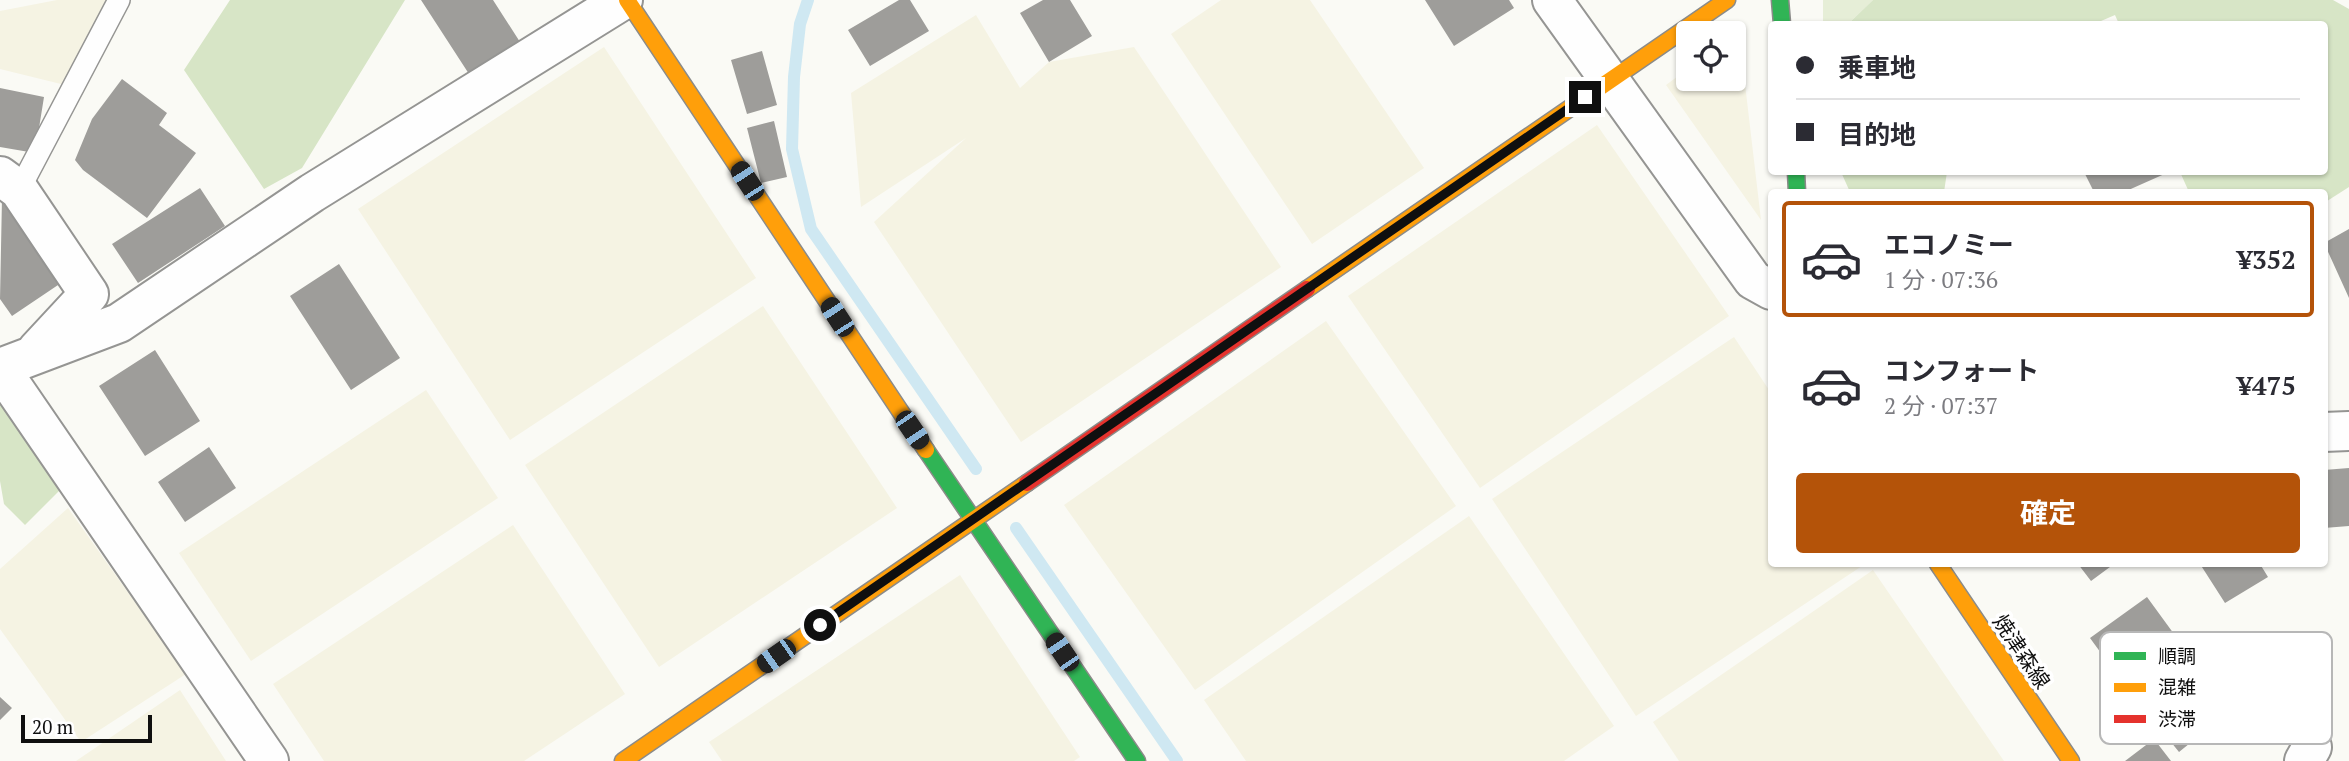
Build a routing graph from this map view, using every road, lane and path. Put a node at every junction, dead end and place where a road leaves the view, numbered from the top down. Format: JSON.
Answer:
{"nodes":[{"id":1,"x":119,"y":0,"type":"edge"},
{"id":2,"x":625,"y":0,"type":"edge"},
{"id":3,"x":1552,"y":0,"type":"edge"},
{"id":4,"x":1727,"y":0,"type":"edge"},
{"id":5,"x":1780,"y":0,"type":"edge"},
{"id":6,"x":1782,"y":21,"type":"edge"},
{"id":7,"x":1608,"y":82,"type":"junction"},
{"id":8,"x":10,"y":183,"type":"edge"},
{"id":9,"x":1768,"y":288,"type":"edge"},
{"id":10,"x":10,"y":364,"type":"edge"},
{"id":11,"x":2349,"y":431,"type":"edge"},
{"id":12,"x":2328,"y":432,"type":"edge"},
{"id":13,"x":972,"y":520,"type":"junction"},
{"id":14,"x":1940,"y":567,"type":"edge"},
{"id":15,"x":270,"y":761,"type":"edge"},
{"id":16,"x":623,"y":761,"type":"edge"},
{"id":17,"x":1137,"y":761,"type":"edge"},
{"id":18,"x":2071,"y":761,"type":"edge"}],
"edges":[{"from":1,"to":8,"type":"lane"},
{"from":2,"to":10,"type":"street"},
{"from":2,"to":13,"type":"street"},
{"from":3,"to":7,"type":"street"},
{"from":4,"to":7,"type":"street"},
{"from":5,"to":6,"type":"street"},
{"from":7,"to":9,"type":"street"},
{"from":7,"to":13,"type":"street"},
{"from":8,"to":10,"type":"street"},
{"from":10,"to":15,"type":"street"},
{"from":11,"to":12,"type":"street"},
{"from":13,"to":16,"type":"street"},
{"from":13,"to":17,"type":"street"},
{"from":14,"to":18,"type":"street","name":"焼津森線"}]}
